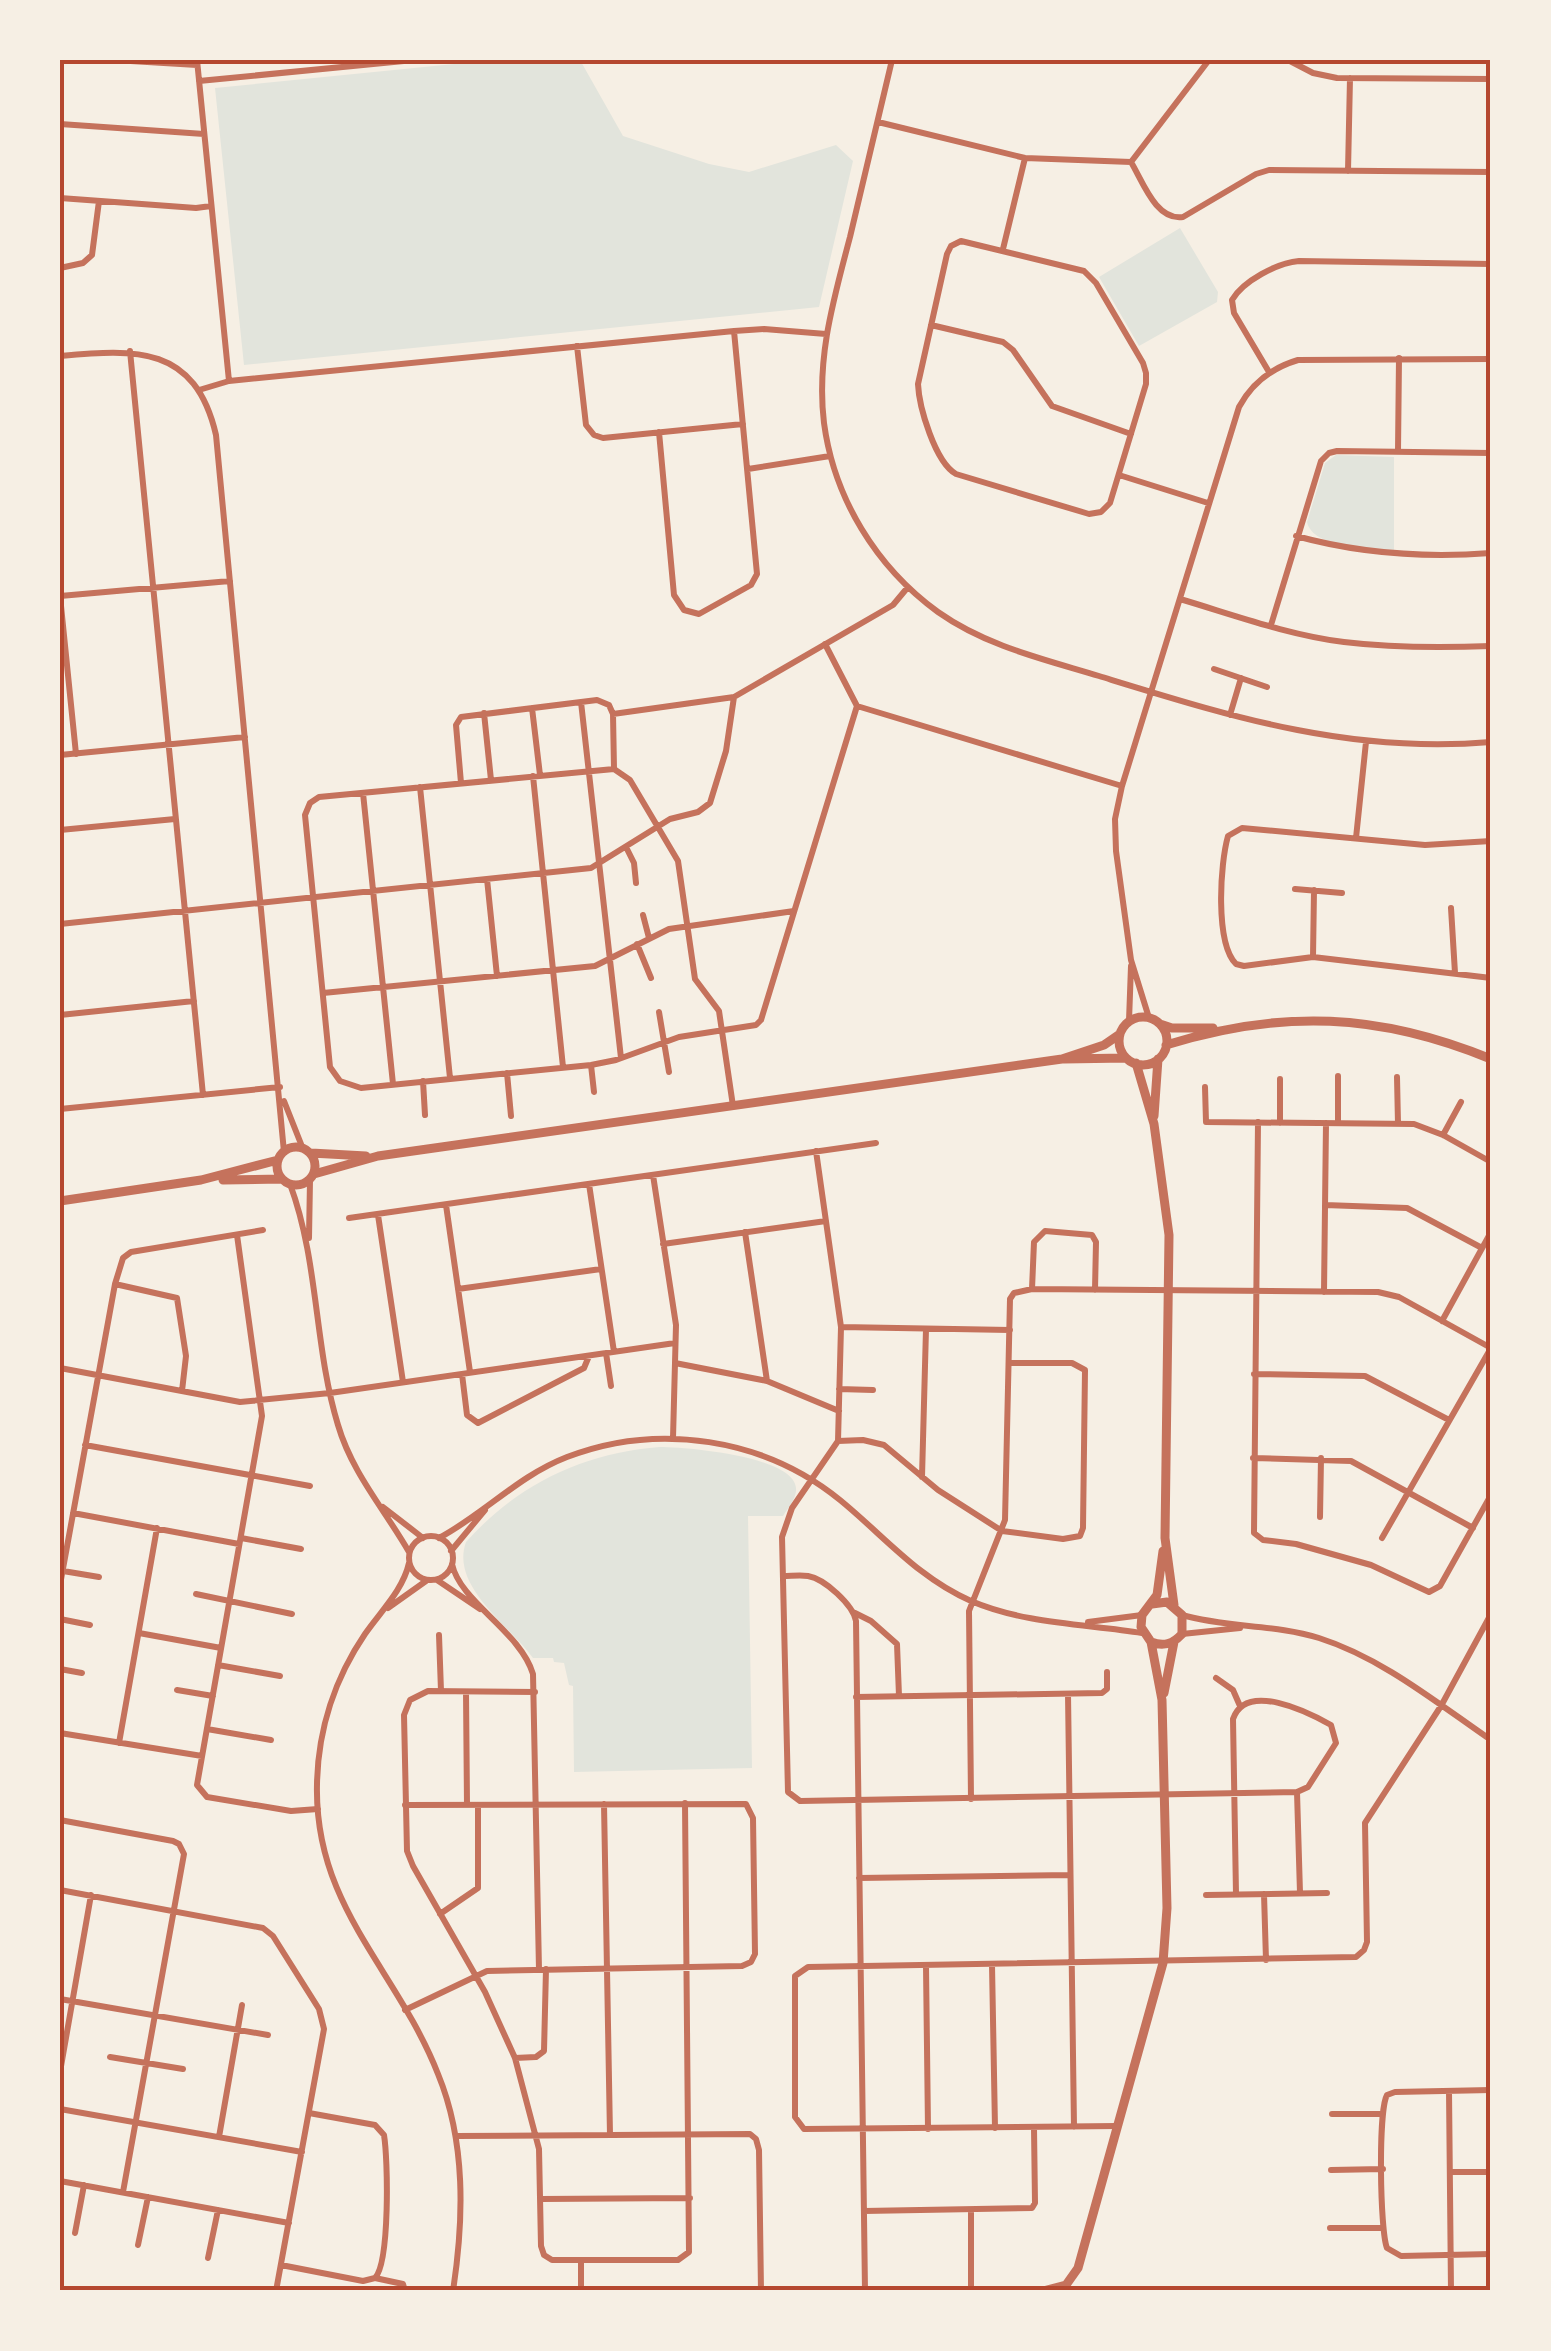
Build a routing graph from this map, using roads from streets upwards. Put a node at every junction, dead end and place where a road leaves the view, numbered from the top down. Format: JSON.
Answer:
{"nodes":[{"id":1,"x":114,"y":60,"type":"edge"},
{"id":2,"x":414,"y":60,"type":"edge"},
{"id":3,"x":892,"y":60,"type":"edge"},
{"id":4,"x":1209,"y":60,"type":"edge"},
{"id":5,"x":1288,"y":60,"type":"edge"},
{"id":6,"x":197,"y":63,"type":"edge"},
{"id":7,"x":1350,"y":78,"type":"junction"},
{"id":8,"x":1491,"y":79,"type":"edge"},
{"id":9,"x":199,"y":81,"type":"junction"},
{"id":10,"x":878,"y":122,"type":"junction"},
{"id":11,"x":60,"y":124,"type":"edge"},
{"id":12,"x":204,"y":134,"type":"junction"},
{"id":13,"x":1025,"y":158,"type":"junction"},
{"id":14,"x":1131,"y":162,"type":"junction"},
{"id":15,"x":1348,"y":171,"type":"junction"},
{"id":16,"x":1491,"y":172,"type":"edge"},
{"id":17,"x":60,"y":198,"type":"edge"},
{"id":18,"x":98,"y":201,"type":"junction"},
{"id":19,"x":211,"y":206,"type":"junction"},
{"id":20,"x":1003,"y":250,"type":"junction"},
{"id":21,"x":1491,"y":264,"type":"edge"},
{"id":22,"x":60,"y":268,"type":"edge"},
{"id":23,"x":930,"y":325,"type":"junction"},
{"id":24,"x":734,"y":330,"type":"junction"},
{"id":25,"x":826,"y":334,"type":"junction"},
{"id":26,"x":577,"y":346,"type":"junction"},
{"id":27,"x":130,"y":350,"type":"junction"},
{"id":28,"x":60,"y":356,"type":"edge"},
{"id":29,"x":1400,"y":358,"type":"junction"},
{"id":30,"x":1491,"y":359,"type":"edge"},
{"id":31,"x":1269,"y":372,"type":"junction"},
{"id":32,"x":229,"y":381,"type":"junction"},
{"id":33,"x":199,"y":390,"type":"junction"},
{"id":34,"x":744,"y":424,"type":"junction"},
{"id":35,"x":659,"y":432,"type":"junction"},
{"id":36,"x":1131,"y":434,"type":"junction"},
{"id":37,"x":1398,"y":452,"type":"junction"},
{"id":38,"x":1491,"y":452,"type":"edge"},
{"id":39,"x":831,"y":456,"type":"junction"},
{"id":40,"x":748,"y":469,"type":"junction"},
{"id":41,"x":1118,"y":475,"type":"junction"},
{"id":42,"x":1209,"y":503,"type":"junction"},
{"id":43,"x":1296,"y":536,"type":"junction"},
{"id":44,"x":1491,"y":553,"type":"edge"},
{"id":45,"x":230,"y":581,"type":"junction"},
{"id":46,"x":152,"y":588,"type":"junction"},
{"id":47,"x":908,"y":588,"type":"junction"},
{"id":48,"x":60,"y":595,"type":"edge"},
{"id":49,"x":1180,"y":599,"type":"junction"},
{"id":50,"x":1270,"y":625,"type":"junction"},
{"id":51,"x":825,"y":644,"type":"junction"},
{"id":52,"x":1491,"y":646,"type":"edge"},
{"id":53,"x":1214,"y":669,"type":"dead end"},
{"id":54,"x":1241,"y":678,"type":"junction"},
{"id":55,"x":64,"y":679,"type":"edge"},
{"id":56,"x":1267,"y":686,"type":"dead end"},
{"id":57,"x":1151,"y":692,"type":"junction"},
{"id":58,"x":734,"y":697,"type":"junction"},
{"id":59,"x":581,"y":702,"type":"junction"},
{"id":60,"x":857,"y":706,"type":"junction"},
{"id":61,"x":532,"y":708,"type":"junction"},
{"id":62,"x":484,"y":713,"type":"junction"},
{"id":63,"x":613,"y":714,"type":"junction"},
{"id":64,"x":1230,"y":715,"type":"junction"},
{"id":65,"x":244,"y":737,"type":"junction"},
{"id":66,"x":1366,"y":742,"type":"junction"},
{"id":67,"x":1491,"y":742,"type":"edge"},
{"id":68,"x":167,"y":744,"type":"junction"},
{"id":69,"x":76,"y":754,"type":"junction"},
{"id":70,"x":60,"y":756,"type":"edge"},
{"id":71,"x":614,"y":769,"type":"junction"},
{"id":72,"x":588,"y":770,"type":"junction"},
{"id":73,"x":537,"y":776,"type":"junction"},
{"id":74,"x":491,"y":780,"type":"junction"},
{"id":75,"x":460,"y":783,"type":"junction"},
{"id":76,"x":1122,"y":786,"type":"junction"},
{"id":77,"x":420,"y":787,"type":"junction"},
{"id":78,"x":364,"y":793,"type":"junction"},
{"id":79,"x":175,"y":819,"type":"junction"},
{"id":80,"x":658,"y":827,"type":"junction"},
{"id":81,"x":60,"y":830,"type":"edge"},
{"id":82,"x":1356,"y":838,"type":"junction"},
{"id":83,"x":1491,"y":841,"type":"edge"},
{"id":84,"x":626,"y":847,"type":"junction"},
{"id":85,"x":600,"y":863,"type":"junction"},
{"id":86,"x":543,"y":874,"type":"junction"},
{"id":87,"x":488,"y":879,"type":"junction"},
{"id":88,"x":636,"y":883,"type":"dead end"},
{"id":89,"x":430,"y":885,"type":"junction"},
{"id":90,"x":1295,"y":889,"type":"dead end"},
{"id":91,"x":1314,"y":890,"type":"junction"},
{"id":92,"x":374,"y":891,"type":"junction"},
{"id":93,"x":1342,"y":893,"type":"dead end"},
{"id":94,"x":314,"y":898,"type":"junction"},
{"id":95,"x":262,"y":904,"type":"junction"},
{"id":96,"x":1452,"y":908,"type":"dead end"},
{"id":97,"x":185,"y":911,"type":"junction"},
{"id":98,"x":794,"y":911,"type":"junction"},
{"id":99,"x":644,"y":915,"type":"dead end"},
{"id":100,"x":60,"y":924,"type":"edge"},
{"id":101,"x":688,"y":926,"type":"junction"},
{"id":102,"x":649,"y":938,"type":"junction"},
{"id":103,"x":638,"y":944,"type":"junction"},
{"id":104,"x":1313,"y":957,"type":"junction"},
{"id":105,"x":610,"y":960,"type":"junction"},
{"id":106,"x":1131,"y":960,"type":"junction"},
{"id":107,"x":554,"y":970,"type":"junction"},
{"id":108,"x":1456,"y":973,"type":"junction"},
{"id":109,"x":497,"y":976,"type":"junction"},
{"id":110,"x":651,"y":978,"type":"dead end"},
{"id":111,"x":1491,"y":978,"type":"edge"},
{"id":112,"x":441,"y":982,"type":"junction"},
{"id":113,"x":384,"y":987,"type":"junction"},
{"id":114,"x":322,"y":993,"type":"junction"},
{"id":115,"x":194,"y":1001,"type":"junction"},
{"id":116,"x":659,"y":1012,"type":"dead end"},
{"id":117,"x":60,"y":1015,"type":"edge"},
{"id":118,"x":1149,"y":1018,"type":"junction"},
{"id":119,"x":1129,"y":1021,"type":"junction"},
{"id":120,"x":1160,"y":1024,"type":"junction"},
{"id":121,"x":1226,"y":1028,"type":"junction"},
{"id":122,"x":722,"y":1031,"type":"junction"},
{"id":123,"x":1120,"y":1034,"type":"junction"},
{"id":124,"x":666,"y":1040,"type":"junction"},
{"id":125,"x":1166,"y":1046,"type":"junction"},
{"id":126,"x":620,"y":1058,"type":"junction"},
{"id":127,"x":1062,"y":1059,"type":"junction"},
{"id":128,"x":1158,"y":1059,"type":"junction"},
{"id":129,"x":1491,"y":1059,"type":"edge"},
{"id":130,"x":1131,"y":1061,"type":"junction"},
{"id":131,"x":591,"y":1065,"type":"junction"},
{"id":132,"x":563,"y":1067,"type":"junction"},
{"id":133,"x":669,"y":1072,"type":"dead end"},
{"id":134,"x":507,"y":1073,"type":"junction"},
{"id":135,"x":1338,"y":1076,"type":"dead end"},
{"id":136,"x":450,"y":1078,"type":"junction"},
{"id":137,"x":1396,"y":1078,"type":"dead end"},
{"id":138,"x":1280,"y":1079,"type":"dead end"},
{"id":139,"x":423,"y":1081,"type":"junction"},
{"id":140,"x":393,"y":1084,"type":"junction"},
{"id":141,"x":1206,"y":1087,"type":"dead end"},
{"id":142,"x":281,"y":1091,"type":"junction"},
{"id":143,"x":594,"y":1092,"type":"dead end"},
{"id":144,"x":203,"y":1095,"type":"junction"},
{"id":145,"x":1461,"y":1102,"type":"dead end"},
{"id":146,"x":733,"y":1106,"type":"junction"},
{"id":147,"x":60,"y":1110,"type":"edge"},
{"id":148,"x":425,"y":1115,"type":"dead end"},
{"id":149,"x":510,"y":1116,"type":"dead end"},
{"id":150,"x":1258,"y":1122,"type":"junction"},
{"id":151,"x":1280,"y":1123,"type":"junction"},
{"id":152,"x":1154,"y":1124,"type":"junction"},
{"id":153,"x":1326,"y":1124,"type":"junction"},
{"id":154,"x":1338,"y":1124,"type":"junction"},
{"id":155,"x":1398,"y":1124,"type":"junction"},
{"id":156,"x":1444,"y":1135,"type":"junction"},
{"id":157,"x":876,"y":1143,"type":"dead end"},
{"id":158,"x":306,"y":1150,"type":"junction"},
{"id":159,"x":816,"y":1152,"type":"junction"},
{"id":160,"x":281,"y":1156,"type":"junction"},
{"id":161,"x":378,"y":1156,"type":"junction"},
{"id":162,"x":1491,"y":1162,"type":"edge"},
{"id":163,"x":653,"y":1175,"type":"junction"},
{"id":164,"x":312,"y":1177,"type":"junction"},
{"id":165,"x":201,"y":1180,"type":"junction"},
{"id":166,"x":286,"y":1182,"type":"junction"},
{"id":167,"x":589,"y":1184,"type":"junction"},
{"id":168,"x":60,"y":1201,"type":"edge"},
{"id":169,"x":1325,"y":1204,"type":"junction"},
{"id":170,"x":446,"y":1205,"type":"junction"},
{"id":171,"x":378,"y":1215,"type":"junction"},
{"id":172,"x":349,"y":1218,"type":"dead end"},
{"id":173,"x":826,"y":1220,"type":"junction"},
{"id":174,"x":263,"y":1230,"type":"dead end"},
{"id":175,"x":745,"y":1232,"type":"junction"},
{"id":176,"x":1491,"y":1232,"type":"edge"},
{"id":177,"x":237,"y":1235,"type":"junction"},
{"id":178,"x":663,"y":1244,"type":"junction"},
{"id":179,"x":1482,"y":1248,"type":"junction"},
{"id":180,"x":309,"y":1250,"type":"junction"},
{"id":181,"x":602,"y":1269,"type":"junction"},
{"id":182,"x":115,"y":1284,"type":"junction"},
{"id":183,"x":458,"y":1289,"type":"junction"},
{"id":184,"x":1032,"y":1290,"type":"junction"},
{"id":185,"x":1094,"y":1290,"type":"junction"},
{"id":186,"x":1168,"y":1291,"type":"junction"},
{"id":187,"x":1256,"y":1291,"type":"junction"},
{"id":188,"x":1324,"y":1292,"type":"junction"},
{"id":189,"x":1442,"y":1320,"type":"junction"},
{"id":190,"x":841,"y":1327,"type":"junction"},
{"id":191,"x":926,"y":1329,"type":"junction"},
{"id":192,"x":1010,"y":1330,"type":"junction"},
{"id":193,"x":675,"y":1344,"type":"junction"},
{"id":194,"x":1491,"y":1348,"type":"edge"},
{"id":195,"x":610,"y":1353,"type":"junction"},
{"id":196,"x":588,"y":1356,"type":"junction"},
{"id":197,"x":675,"y":1363,"type":"junction"},
{"id":198,"x":1009,"y":1364,"type":"junction"},
{"id":199,"x":60,"y":1368,"type":"edge"},
{"id":200,"x":466,"y":1373,"type":"junction"},
{"id":201,"x":1254,"y":1374,"type":"junction"},
{"id":202,"x":98,"y":1376,"type":"junction"},
{"id":203,"x":767,"y":1381,"type":"junction"},
{"id":204,"x":403,"y":1382,"type":"junction"},
{"id":205,"x":611,"y":1386,"type":"dead end"},
{"id":206,"x":839,"y":1389,"type":"junction"},
{"id":207,"x":873,"y":1390,"type":"dead end"},
{"id":208,"x":182,"y":1391,"type":"junction"},
{"id":209,"x":330,"y":1392,"type":"junction"},
{"id":210,"x":262,"y":1400,"type":"junction"},
{"id":211,"x":839,"y":1411,"type":"junction"},
{"id":212,"x":1449,"y":1420,"type":"junction"},
{"id":213,"x":674,"y":1438,"type":"junction"},
{"id":214,"x":838,"y":1441,"type":"junction"},
{"id":215,"x":86,"y":1446,"type":"junction"},
{"id":216,"x":1253,"y":1458,"type":"junction"},
{"id":217,"x":1321,"y":1458,"type":"junction"},
{"id":218,"x":252,"y":1476,"type":"junction"},
{"id":219,"x":922,"y":1478,"type":"junction"},
{"id":220,"x":810,"y":1480,"type":"junction"},
{"id":221,"x":310,"y":1486,"type":"dead end"},
{"id":222,"x":1408,"y":1492,"type":"junction"},
{"id":223,"x":1491,"y":1495,"type":"edge"},
{"id":224,"x":491,"y":1501,"type":"junction"},
{"id":225,"x":379,"y":1502,"type":"junction"},
{"id":226,"x":73,"y":1513,"type":"junction"},
{"id":227,"x":1320,"y":1517,"type":"dead end"},
{"id":228,"x":157,"y":1528,"type":"junction"},
{"id":229,"x":1473,"y":1528,"type":"junction"},
{"id":230,"x":1002,"y":1531,"type":"junction"},
{"id":231,"x":423,"y":1538,"type":"junction"},
{"id":232,"x":439,"y":1538,"type":"junction"},
{"id":233,"x":1166,"y":1538,"type":"junction"},
{"id":234,"x":1382,"y":1538,"type":"dead end"},
{"id":235,"x":240,"y":1541,"type":"junction"},
{"id":236,"x":302,"y":1549,"type":"dead end"},
{"id":237,"x":451,"y":1551,"type":"junction"},
{"id":238,"x":410,"y":1552,"type":"junction"},
{"id":239,"x":409,"y":1563,"type":"junction"},
{"id":240,"x":452,"y":1564,"type":"junction"},
{"id":241,"x":63,"y":1570,"type":"junction"},
{"id":242,"x":782,"y":1576,"type":"junction"},
{"id":243,"x":99,"y":1577,"type":"dead end"},
{"id":244,"x":431,"y":1580,"type":"junction"},
{"id":245,"x":60,"y":1585,"type":"edge"},
{"id":246,"x":196,"y":1594,"type":"dead end"},
{"id":247,"x":230,"y":1601,"type":"junction"},
{"id":248,"x":971,"y":1601,"type":"junction"},
{"id":249,"x":1152,"y":1604,"type":"junction"},
{"id":250,"x":1174,"y":1605,"type":"junction"},
{"id":251,"x":485,"y":1612,"type":"junction"},
{"id":252,"x":854,"y":1612,"type":"junction"},
{"id":253,"x":292,"y":1614,"type":"dead end"},
{"id":254,"x":1491,"y":1614,"type":"edge"},
{"id":255,"x":379,"y":1615,"type":"junction"},
{"id":256,"x":1182,"y":1615,"type":"junction"},
{"id":257,"x":1142,"y":1616,"type":"junction"},
{"id":258,"x":60,"y":1620,"type":"edge"},
{"id":259,"x":1082,"y":1623,"type":"junction"},
{"id":260,"x":90,"y":1625,"type":"dead end"},
{"id":261,"x":1252,"y":1626,"type":"junction"},
{"id":262,"x":139,"y":1633,"type":"junction"},
{"id":263,"x":1142,"y":1633,"type":"junction"},
{"id":264,"x":439,"y":1634,"type":"dead end"},
{"id":265,"x":1178,"y":1638,"type":"junction"},
{"id":266,"x":1151,"y":1642,"type":"junction"},
{"id":267,"x":221,"y":1648,"type":"junction"},
{"id":268,"x":218,"y":1665,"type":"junction"},
{"id":269,"x":60,"y":1669,"type":"edge"},
{"id":270,"x":1107,"y":1672,"type":"dead end"},
{"id":271,"x":82,"y":1673,"type":"dead end"},
{"id":272,"x":280,"y":1676,"type":"dead end"},
{"id":273,"x":1216,"y":1678,"type":"dead end"},
{"id":274,"x":177,"y":1690,"type":"dead end"},
{"id":275,"x":441,"y":1692,"type":"junction"},
{"id":276,"x":466,"y":1692,"type":"junction"},
{"id":277,"x":536,"y":1692,"type":"junction"},
{"id":278,"x":1068,"y":1694,"type":"junction"},
{"id":279,"x":970,"y":1695,"type":"junction"},
{"id":280,"x":212,"y":1696,"type":"junction"},
{"id":281,"x":899,"y":1696,"type":"junction"},
{"id":282,"x":856,"y":1697,"type":"junction"},
{"id":283,"x":1162,"y":1700,"type":"junction"},
{"id":284,"x":1240,"y":1706,"type":"junction"},
{"id":285,"x":1442,"y":1706,"type":"junction"},
{"id":286,"x":206,"y":1729,"type":"junction"},
{"id":287,"x":60,"y":1733,"type":"edge"},
{"id":288,"x":271,"y":1740,"type":"dead end"},
{"id":289,"x":1491,"y":1740,"type":"edge"},
{"id":290,"x":119,"y":1743,"type":"junction"},
{"id":291,"x":202,"y":1756,"type":"junction"},
{"id":292,"x":1297,"y":1792,"type":"junction"},
{"id":293,"x":1235,"y":1794,"type":"junction"},
{"id":294,"x":1165,"y":1796,"type":"junction"},
{"id":295,"x":970,"y":1798,"type":"junction"},
{"id":296,"x":1069,"y":1798,"type":"junction"},
{"id":297,"x":858,"y":1800,"type":"junction"},
{"id":298,"x":686,"y":1803,"type":"junction"},
{"id":299,"x":537,"y":1804,"type":"junction"},
{"id":300,"x":604,"y":1804,"type":"junction"},
{"id":301,"x":467,"y":1805,"type":"junction"},
{"id":302,"x":478,"y":1805,"type":"junction"},
{"id":303,"x":405,"y":1806,"type":"junction"},
{"id":304,"x":318,"y":1809,"type":"junction"},
{"id":305,"x":60,"y":1820,"type":"edge"},
{"id":306,"x":1070,"y":1875,"type":"junction"},
{"id":307,"x":859,"y":1878,"type":"junction"},
{"id":308,"x":60,"y":1890,"type":"edge"},
{"id":309,"x":1328,"y":1892,"type":"dead end"},
{"id":310,"x":1300,"y":1893,"type":"junction"},
{"id":311,"x":1236,"y":1894,"type":"junction"},
{"id":312,"x":1264,"y":1894,"type":"junction"},
{"id":313,"x":1206,"y":1895,"type":"dead end"},
{"id":314,"x":91,"y":1896,"type":"junction"},
{"id":315,"x":174,"y":1912,"type":"junction"},
{"id":316,"x":440,"y":1914,"type":"junction"},
{"id":317,"x":1266,"y":1960,"type":"junction"},
{"id":318,"x":1163,"y":1963,"type":"junction"},
{"id":319,"x":992,"y":1964,"type":"junction"},
{"id":320,"x":1072,"y":1964,"type":"junction"},
{"id":321,"x":860,"y":1966,"type":"junction"},
{"id":322,"x":926,"y":1966,"type":"junction"},
{"id":323,"x":688,"y":1967,"type":"junction"},
{"id":324,"x":607,"y":1968,"type":"junction"},
{"id":325,"x":543,"y":1970,"type":"junction"},
{"id":326,"x":475,"y":1975,"type":"junction"},
{"id":327,"x":60,"y":1998,"type":"edge"},
{"id":328,"x":72,"y":2001,"type":"junction"},
{"id":329,"x":242,"y":2005,"type":"dead end"},
{"id":330,"x":405,"y":2010,"type":"junction"},
{"id":331,"x":155,"y":2015,"type":"junction"},
{"id":332,"x":238,"y":2030,"type":"junction"},
{"id":333,"x":268,"y":2035,"type":"dead end"},
{"id":334,"x":110,"y":2058,"type":"dead end"},
{"id":335,"x":516,"y":2058,"type":"junction"},
{"id":336,"x":146,"y":2063,"type":"junction"},
{"id":337,"x":183,"y":2069,"type":"dead end"},
{"id":338,"x":60,"y":2072,"type":"edge"},
{"id":339,"x":1491,"y":2090,"type":"edge"},
{"id":340,"x":1449,"y":2091,"type":"junction"},
{"id":341,"x":60,"y":2108,"type":"edge"},
{"id":342,"x":309,"y":2113,"type":"junction"},
{"id":343,"x":1332,"y":2114,"type":"dead end"},
{"id":344,"x":1381,"y":2114,"type":"junction"},
{"id":345,"x":136,"y":2122,"type":"junction"},
{"id":346,"x":1118,"y":2126,"type":"junction"},
{"id":347,"x":1074,"y":2127,"type":"junction"},
{"id":348,"x":994,"y":2128,"type":"junction"},
{"id":349,"x":1034,"y":2128,"type":"junction"},
{"id":350,"x":928,"y":2129,"type":"junction"},
{"id":351,"x":862,"y":2130,"type":"junction"},
{"id":352,"x":610,"y":2134,"type":"junction"},
{"id":353,"x":690,"y":2134,"type":"junction"},
{"id":354,"x":456,"y":2136,"type":"junction"},
{"id":355,"x":536,"y":2136,"type":"junction"},
{"id":356,"x":219,"y":2137,"type":"junction"},
{"id":357,"x":302,"y":2152,"type":"junction"},
{"id":358,"x":1332,"y":2170,"type":"dead end"},
{"id":359,"x":1382,"y":2170,"type":"junction"},
{"id":360,"x":1450,"y":2172,"type":"junction"},
{"id":361,"x":1491,"y":2172,"type":"edge"},
{"id":362,"x":60,"y":2181,"type":"edge"},
{"id":363,"x":84,"y":2185,"type":"junction"},
{"id":364,"x":123,"y":2192,"type":"junction"},
{"id":365,"x":148,"y":2197,"type":"junction"},
{"id":366,"x":690,"y":2198,"type":"junction"},
{"id":367,"x":541,"y":2199,"type":"junction"},
{"id":368,"x":218,"y":2210,"type":"junction"},
{"id":369,"x":971,"y":2210,"type":"junction"},
{"id":370,"x":864,"y":2211,"type":"junction"},
{"id":371,"x":289,"y":2222,"type":"junction"},
{"id":372,"x":1330,"y":2228,"type":"dead end"},
{"id":373,"x":1383,"y":2228,"type":"junction"},
{"id":374,"x":75,"y":2233,"type":"dead end"},
{"id":375,"x":138,"y":2245,"type":"dead end"},
{"id":376,"x":1452,"y":2254,"type":"junction"},
{"id":377,"x":1491,"y":2254,"type":"edge"},
{"id":378,"x":208,"y":2258,"type":"dead end"},
{"id":379,"x":581,"y":2262,"type":"junction"},
{"id":380,"x":281,"y":2264,"type":"junction"},
{"id":381,"x":376,"y":2278,"type":"junction"},
{"id":382,"x":454,"y":2288,"type":"edge"},
{"id":383,"x":276,"y":2291,"type":"edge"},
{"id":384,"x":405,"y":2291,"type":"edge"},
{"id":385,"x":581,"y":2291,"type":"edge"},
{"id":386,"x":761,"y":2291,"type":"edge"},
{"id":387,"x":866,"y":2291,"type":"edge"},
{"id":388,"x":972,"y":2291,"type":"edge"},
{"id":389,"x":1043,"y":2291,"type":"edge"},
{"id":390,"x":1451,"y":2291,"type":"edge"}],
"edges":[{"from":1,"to":6,"type":"street"},
{"from":2,"to":9,"type":"street"},
{"from":3,"to":10,"type":"street"},
{"from":4,"to":14,"type":"street"},
{"from":5,"to":7,"type":"street"},
{"from":6,"to":9,"type":"street"},
{"from":7,"to":8,"type":"street"},
{"from":7,"to":15,"type":"street"},
{"from":9,"to":12,"type":"street"},
{"from":10,"to":13,"type":"street"},
{"from":10,"to":25,"type":"street"},
{"from":11,"to":12,"type":"street"},
{"from":12,"to":19,"type":"street"},
{"from":13,"to":14,"type":"street"},
{"from":13,"to":20,"type":"street"},
{"from":14,"to":15,"type":"street"},
{"from":15,"to":16,"type":"street"},
{"from":17,"to":18,"type":"street"},
{"from":18,"to":19,"type":"street"},
{"from":18,"to":22,"type":"street"},
{"from":19,"to":32,"type":"street"},
{"from":20,"to":23,"type":"street"},
{"from":20,"to":36,"type":"street"},
{"from":21,"to":31,"type":"street"},
{"from":23,"to":36,"type":"street"},
{"from":23,"to":41,"type":"street"},
{"from":24,"to":25,"type":"street"},
{"from":24,"to":26,"type":"street"},
{"from":24,"to":34,"type":"street"},
{"from":25,"to":39,"type":"street"},
{"from":26,"to":32,"type":"street"},
{"from":26,"to":35,"type":"street"},
{"from":27,"to":28,"type":"street"},
{"from":27,"to":33,"type":"street"},
{"from":27,"to":46,"type":"street"},
{"from":29,"to":30,"type":"street"},
{"from":29,"to":31,"type":"street"},
{"from":29,"to":37,"type":"street"},
{"from":31,"to":42,"type":"street"},
{"from":32,"to":33,"type":"street"},
{"from":33,"to":45,"type":"street"},
{"from":34,"to":35,"type":"street"},
{"from":34,"to":40,"type":"street"},
{"from":35,"to":40,"type":"street"},
{"from":36,"to":41,"type":"street"},
{"from":37,"to":38,"type":"street"},
{"from":37,"to":43,"type":"street"},
{"from":39,"to":40,"type":"street"},
{"from":39,"to":47,"type":"street"},
{"from":41,"to":42,"type":"street"},
{"from":42,"to":49,"type":"street"},
{"from":43,"to":44,"type":"street"},
{"from":43,"to":50,"type":"street"},
{"from":45,"to":46,"type":"street"},
{"from":45,"to":65,"type":"street"},
{"from":46,"to":48,"type":"street"},
{"from":46,"to":68,"type":"street"},
{"from":47,"to":51,"type":"street"},
{"from":47,"to":57,"type":"street"},
{"from":48,"to":55,"type":"street"},
{"from":49,"to":50,"type":"street"},
{"from":49,"to":57,"type":"street"},
{"from":50,"to":52,"type":"street"},
{"from":51,"to":58,"type":"street"},
{"from":51,"to":60,"type":"street"},
{"from":53,"to":54,"type":"street"},
{"from":54,"to":56,"type":"street"},
{"from":54,"to":64,"type":"street"},
{"from":55,"to":69,"type":"street"},
{"from":57,"to":64,"type":"street"},
{"from":57,"to":76,"type":"street"},
{"from":58,"to":63,"type":"street"},
{"from":58,"to":80,"type":"street"},
{"from":59,"to":61,"type":"street"},
{"from":59,"to":63,"type":"street"},
{"from":59,"to":72,"type":"street"},
{"from":60,"to":76,"type":"street"},
{"from":60,"to":98,"type":"street"},
{"from":61,"to":62,"type":"street"},
{"from":61,"to":73,"type":"street"},
{"from":62,"to":74,"type":"street"},
{"from":62,"to":75,"type":"street"},
{"from":63,"to":71,"type":"street"},
{"from":64,"to":66,"type":"street"},
{"from":65,"to":68,"type":"street"},
{"from":65,"to":95,"type":"street"},
{"from":66,"to":67,"type":"street"},
{"from":66,"to":82,"type":"street"},
{"from":68,"to":69,"type":"street"},
{"from":68,"to":79,"type":"street"},
{"from":69,"to":70,"type":"street"},
{"from":71,"to":72,"type":"street"},
{"from":71,"to":80,"type":"street"},
{"from":72,"to":73,"type":"street"},
{"from":72,"to":85,"type":"street"},
{"from":73,"to":74,"type":"street"},
{"from":73,"to":86,"type":"street"},
{"from":74,"to":75,"type":"street"},
{"from":75,"to":77,"type":"street"},
{"from":76,"to":106,"type":"street"},
{"from":77,"to":78,"type":"street"},
{"from":77,"to":89,"type":"street"},
{"from":78,"to":92,"type":"street"},
{"from":78,"to":94,"type":"street"},
{"from":79,"to":81,"type":"street"},
{"from":79,"to":97,"type":"street"},
{"from":80,"to":84,"type":"street"},
{"from":80,"to":101,"type":"street"},
{"from":82,"to":83,"type":"street"},
{"from":82,"to":104,"type":"street"},
{"from":84,"to":85,"type":"street"},
{"from":84,"to":88,"type":"street"},
{"from":85,"to":86,"type":"street"},
{"from":85,"to":105,"type":"street"},
{"from":86,"to":87,"type":"street"},
{"from":86,"to":107,"type":"street"},
{"from":87,"to":89,"type":"street"},
{"from":87,"to":109,"type":"street"},
{"from":89,"to":92,"type":"street"},
{"from":89,"to":112,"type":"street"},
{"from":90,"to":91,"type":"street"},
{"from":91,"to":93,"type":"street"},
{"from":91,"to":104,"type":"street"},
{"from":92,"to":94,"type":"street"},
{"from":92,"to":113,"type":"street"},
{"from":94,"to":95,"type":"street"},
{"from":94,"to":114,"type":"street"},
{"from":95,"to":97,"type":"street"},
{"from":95,"to":142,"type":"street"},
{"from":96,"to":108,"type":"street"},
{"from":97,"to":100,"type":"street"},
{"from":97,"to":115,"type":"street"},
{"from":98,"to":101,"type":"street"},
{"from":98,"to":122,"type":"street"},
{"from":99,"to":102,"type":"street"},
{"from":101,"to":102,"type":"street"},
{"from":101,"to":122,"type":"street"},
{"from":102,"to":103,"type":"street"},
{"from":103,"to":105,"type":"street"},
{"from":103,"to":110,"type":"street"},
{"from":104,"to":108,"type":"street"},
{"from":105,"to":107,"type":"street"},
{"from":105,"to":126,"type":"street"},
{"from":106,"to":118,"type":"street"},
{"from":106,"to":119,"type":"street"},
{"from":107,"to":109,"type":"street"},
{"from":107,"to":132,"type":"street"},
{"from":108,"to":111,"type":"street"},
{"from":109,"to":112,"type":"street"},
{"from":112,"to":113,"type":"street"},
{"from":112,"to":136,"type":"street"},
{"from":113,"to":114,"type":"street"},
{"from":113,"to":140,"type":"street"},
{"from":114,"to":140,"type":"street"},
{"from":115,"to":117,"type":"street"},
{"from":115,"to":144,"type":"street"},
{"from":116,"to":124,"type":"street"},
{"from":118,"to":119,"type":"street"},
{"from":118,"to":120,"type":"street"},
{"from":119,"to":123,"type":"street"},
{"from":120,"to":121,"type":"street"},
{"from":120,"to":125,"type":"street"},
{"from":121,"to":125,"type":"street"},
{"from":121,"to":129,"type":"street"},
{"from":122,"to":124,"type":"street"},
{"from":122,"to":146,"type":"street"},
{"from":123,"to":127,"type":"street"},
{"from":123,"to":130,"type":"street"},
{"from":124,"to":126,"type":"street"},
{"from":124,"to":133,"type":"street"},
{"from":125,"to":128,"type":"street"},
{"from":126,"to":131,"type":"street"},
{"from":127,"to":130,"type":"street"},
{"from":127,"to":146,"type":"street"},
{"from":128,"to":130,"type":"street"},
{"from":128,"to":152,"type":"street"},
{"from":130,"to":152,"type":"street"},
{"from":131,"to":132,"type":"street"},
{"from":131,"to":143,"type":"street"},
{"from":132,"to":134,"type":"street"},
{"from":134,"to":136,"type":"street"},
{"from":134,"to":149,"type":"street"},
{"from":135,"to":154,"type":"street"},
{"from":136,"to":139,"type":"street"},
{"from":137,"to":155,"type":"street"},
{"from":138,"to":151,"type":"street"},
{"from":139,"to":140,"type":"street"},
{"from":139,"to":148,"type":"street"},
{"from":141,"to":150,"type":"street"},
{"from":142,"to":144,"type":"street"},
{"from":142,"to":158,"type":"street"},
{"from":142,"to":160,"type":"street"},
{"from":144,"to":147,"type":"street"},
{"from":145,"to":156,"type":"street"},
{"from":146,"to":161,"type":"street"},
{"from":150,"to":151,"type":"street"},
{"from":150,"to":187,"type":"street"},
{"from":151,"to":153,"type":"street"},
{"from":152,"to":186,"type":"street"},
{"from":153,"to":154,"type":"street"},
{"from":153,"to":169,"type":"street"},
{"from":154,"to":155,"type":"street"},
{"from":155,"to":156,"type":"street"},
{"from":156,"to":162,"type":"street"},
{"from":157,"to":159,"type":"street"},
{"from":158,"to":160,"type":"street"},
{"from":158,"to":161,"type":"street"},
{"from":158,"to":164,"type":"street"},
{"from":159,"to":163,"type":"street"},
{"from":159,"to":173,"type":"street"},
{"from":160,"to":165,"type":"street"},
{"from":160,"to":166,"type":"street"},
{"from":161,"to":164,"type":"street"},
{"from":163,"to":167,"type":"street"},
{"from":163,"to":178,"type":"street"},
{"from":164,"to":166,"type":"street"},
{"from":164,"to":180,"type":"street"},
{"from":165,"to":166,"type":"street"},
{"from":165,"to":168,"type":"street"},
{"from":166,"to":180,"type":"street"},
{"from":167,"to":170,"type":"street"},
{"from":167,"to":181,"type":"street"},
{"from":169,"to":179,"type":"street"},
{"from":169,"to":188,"type":"street"},
{"from":170,"to":171,"type":"street"},
{"from":170,"to":183,"type":"street"},
{"from":171,"to":172,"type":"street"},
{"from":171,"to":204,"type":"street"},
{"from":173,"to":175,"type":"street"},
{"from":173,"to":190,"type":"street"},
{"from":174,"to":177,"type":"street"},
{"from":175,"to":178,"type":"street"},
{"from":175,"to":203,"type":"street"},
{"from":176,"to":179,"type":"street"},
{"from":177,"to":182,"type":"street"},
{"from":177,"to":210,"type":"street"},
{"from":178,"to":193,"type":"street"},
{"from":179,"to":189,"type":"street"},
{"from":180,"to":209,"type":"street"},
{"from":181,"to":183,"type":"street"},
{"from":181,"to":195,"type":"street"},
{"from":182,"to":202,"type":"street"},
{"from":182,"to":208,"type":"street"},
{"from":183,"to":200,"type":"street"},
{"from":184,"to":185,"type":"street"},
{"from":184,"to":185,"type":"street"},
{"from":184,"to":192,"type":"street"},
{"from":185,"to":186,"type":"street"},
{"from":186,"to":187,"type":"street"},
{"from":186,"to":233,"type":"street"},
{"from":187,"to":188,"type":"street"},
{"from":187,"to":201,"type":"street"},
{"from":188,"to":189,"type":"street"},
{"from":189,"to":194,"type":"street"},
{"from":190,"to":191,"type":"street"},
{"from":190,"to":206,"type":"street"},
{"from":191,"to":192,"type":"street"},
{"from":191,"to":219,"type":"street"},
{"from":192,"to":198,"type":"street"},
{"from":193,"to":195,"type":"street"},
{"from":193,"to":197,"type":"street"},
{"from":194,"to":212,"type":"street"},
{"from":195,"to":196,"type":"street"},
{"from":195,"to":205,"type":"street"},
{"from":196,"to":200,"type":"street"},
{"from":196,"to":200,"type":"street"},
{"from":197,"to":203,"type":"street"},
{"from":197,"to":213,"type":"street"},
{"from":198,"to":230,"type":"street"},
{"from":198,"to":230,"type":"street"},
{"from":199,"to":202,"type":"street"},
{"from":200,"to":204,"type":"street"},
{"from":201,"to":212,"type":"street"},
{"from":201,"to":216,"type":"street"},
{"from":202,"to":208,"type":"street"},
{"from":202,"to":215,"type":"street"},
{"from":203,"to":211,"type":"street"},
{"from":204,"to":209,"type":"street"},
{"from":206,"to":207,"type":"street"},
{"from":206,"to":211,"type":"street"},
{"from":208,"to":210,"type":"street"},
{"from":209,"to":210,"type":"street"},
{"from":209,"to":225,"type":"street"},
{"from":210,"to":218,"type":"street"},
{"from":211,"to":214,"type":"street"},
{"from":212,"to":222,"type":"street"},
{"from":213,"to":220,"type":"street"},
{"from":213,"to":224,"type":"street"},
{"from":214,"to":219,"type":"street"},
{"from":214,"to":220,"type":"street"},
{"from":215,"to":218,"type":"street"},
{"from":215,"to":226,"type":"street"},
{"from":216,"to":217,"type":"street"},
{"from":216,"to":229,"type":"street"},
{"from":217,"to":222,"type":"street"},
{"from":217,"to":227,"type":"street"},
{"from":218,"to":221,"type":"street"},
{"from":218,"to":235,"type":"street"},
{"from":219,"to":230,"type":"street"},
{"from":220,"to":242,"type":"street"},
{"from":220,"to":248,"type":"street"},
{"from":222,"to":229,"type":"street"},
{"from":222,"to":234,"type":"street"},
{"from":223,"to":229,"type":"street"},
{"from":224,"to":232,"type":"street"},
{"from":224,"to":237,"type":"street"},
{"from":225,"to":231,"type":"street"},
{"from":225,"to":238,"type":"street"},
{"from":226,"to":228,"type":"street"},
{"from":226,"to":241,"type":"street"},
{"from":228,"to":235,"type":"street"},
{"from":228,"to":262,"type":"street"},
{"from":230,"to":248,"type":"street"},
{"from":231,"to":232,"type":"street"},
{"from":231,"to":238,"type":"street"},
{"from":232,"to":237,"type":"street"},
{"from":233,"to":249,"type":"street"},
{"from":233,"to":250,"type":"street"},
{"from":235,"to":236,"type":"street"},
{"from":235,"to":247,"type":"street"},
{"from":237,"to":240,"type":"street"},
{"from":238,"to":239,"type":"street"},
{"from":239,"to":244,"type":"street"},
{"from":239,"to":255,"type":"street"},
{"from":240,"to":244,"type":"street"},
{"from":240,"to":251,"type":"street"},
{"from":241,"to":243,"type":"street"},
{"from":241,"to":245,"type":"street"},
{"from":242,"to":252,"type":"street"},
{"from":242,"to":297,"type":"street"},
{"from":244,"to":251,"type":"street"},
{"from":244,"to":255,"type":"street"},
{"from":246,"to":247,"type":"street"},
{"from":247,"to":253,"type":"street"},
{"from":247,"to":267,"type":"street"},
{"from":248,"to":259,"type":"street"},
{"from":248,"to":279,"type":"street"},
{"from":249,"to":250,"type":"street"},
{"from":249,"to":257,"type":"street"},
{"from":250,"to":256,"type":"street"},
{"from":251,"to":277,"type":"street"},
{"from":252,"to":281,"type":"street"},
{"from":252,"to":282,"type":"street"},
{"from":254,"to":285,"type":"street"},
{"from":255,"to":304,"type":"street"},
{"from":256,"to":261,"type":"street"},
{"from":256,"to":265,"type":"street"},
{"from":257,"to":259,"type":"street"},
{"from":257,"to":263,"type":"street"},
{"from":258,"to":260,"type":"street"},
{"from":259,"to":263,"type":"street"},
{"from":261,"to":265,"type":"street"},
{"from":261,"to":285,"type":"street"},
{"from":262,"to":267,"type":"street"},
{"from":262,"to":290,"type":"street"},
{"from":263,"to":266,"type":"street"},
{"from":264,"to":275,"type":"street"},
{"from":265,"to":266,"type":"street"},
{"from":265,"to":283,"type":"street"},
{"from":266,"to":283,"type":"street"},
{"from":267,"to":268,"type":"street"},
{"from":268,"to":272,"type":"street"},
{"from":268,"to":280,"type":"street"},
{"from":269,"to":271,"type":"street"},
{"from":270,"to":278,"type":"street"},
{"from":273,"to":284,"type":"street"},
{"from":274,"to":280,"type":"street"},
{"from":275,"to":276,"type":"street"},
{"from":275,"to":303,"type":"street"},
{"from":276,"to":277,"type":"street"},
{"from":276,"to":301,"type":"street"},
{"from":277,"to":299,"type":"street"},
{"from":278,"to":279,"type":"street"},
{"from":278,"to":296,"type":"street"},
{"from":279,"to":281,"type":"street"},
{"from":279,"to":295,"type":"street"},
{"from":280,"to":286,"type":"street"},
{"from":281,"to":282,"type":"street"},
{"from":282,"to":297,"type":"street"},
{"from":283,"to":294,"type":"street"},
{"from":284,"to":292,"type":"street"},
{"from":284,"to":293,"type":"street"},
{"from":285,"to":289,"type":"street"},
{"from":285,"to":317,"type":"street"},
{"from":286,"to":288,"type":"street"},
{"from":286,"to":291,"type":"street"},
{"from":287,"to":290,"type":"street"},
{"from":290,"to":291,"type":"street"},
{"from":291,"to":304,"type":"street"},
{"from":292,"to":293,"type":"street"},
{"from":292,"to":310,"type":"street"},
{"from":293,"to":294,"type":"street"},
{"from":293,"to":311,"type":"street"},
{"from":294,"to":296,"type":"street"},
{"from":294,"to":318,"type":"street"},
{"from":295,"to":296,"type":"street"},
{"from":295,"to":297,"type":"street"},
{"from":296,"to":306,"type":"street"},
{"from":297,"to":307,"type":"street"},
{"from":298,"to":300,"type":"street"},
{"from":298,"to":323,"type":"street"},
{"from":298,"to":323,"type":"street"},
{"from":299,"to":300,"type":"street"},
{"from":299,"to":302,"type":"street"},
{"from":299,"to":325,"type":"street"},
{"from":300,"to":324,"type":"street"},
{"from":301,"to":302,"type":"street"},
{"from":301,"to":303,"type":"street"},
{"from":302,"to":316,"type":"street"},
{"from":303,"to":316,"type":"street"},
{"from":304,"to":330,"type":"street"},
{"from":305,"to":315,"type":"street"},
{"from":306,"to":307,"type":"street"},
{"from":306,"to":320,"type":"street"},
{"from":307,"to":321,"type":"street"},
{"from":308,"to":314,"type":"street"},
{"from":309,"to":310,"type":"street"},
{"from":310,"to":312,"type":"street"},
{"from":311,"to":312,"type":"street"},
{"from":311,"to":313,"type":"street"},
{"from":312,"to":317,"type":"street"},
{"from":314,"to":315,"type":"street"},
{"from":314,"to":328,"type":"street"},
{"from":315,"to":331,"type":"street"},
{"from":315,"to":342,"type":"street"},
{"from":316,"to":326,"type":"street"},
{"from":317,"to":318,"type":"street"},
{"from":318,"to":320,"type":"street"},
{"from":318,"to":346,"type":"street"},
{"from":319,"to":320,"type":"street"},
{"from":319,"to":322,"type":"street"},
{"from":319,"to":348,"type":"street"},
{"from":320,"to":347,"type":"street"},
{"from":321,"to":322,"type":"street"},
{"from":321,"to":351,"type":"street"},
{"from":321,"to":351,"type":"street"},
{"from":322,"to":350,"type":"street"},
{"from":323,"to":324,"type":"street"},
{"from":323,"to":353,"type":"street"},
{"from":324,"to":325,"type":"street"},
{"from":324,"to":352,"type":"street"},
{"from":325,"to":326,"type":"street"},
{"from":325,"to":335,"type":"street"},
{"from":326,"to":330,"type":"street"},
{"from":326,"to":335,"type":"street"},
{"from":327,"to":328,"type":"street"},
{"from":328,"to":331,"type":"street"},
{"from":328,"to":338,"type":"street"},
{"from":329,"to":332,"type":"street"},
{"from":330,"to":354,"type":"street"},
{"from":331,"to":332,"type":"street"},
{"from":331,"to":336,"type":"street"},
{"from":332,"to":333,"type":"street"},
{"from":332,"to":356,"type":"street"},
{"from":334,"to":336,"type":"street"},
{"from":335,"to":355,"type":"street"},
{"from":336,"to":337,"type":"street"},
{"from":336,"to":345,"type":"street"},
{"from":339,"to":340,"type":"street"},
{"from":340,"to":344,"type":"street"},
{"from":340,"to":360,"type":"street"},
{"from":341,"to":345,"type":"street"},
{"from":342,"to":357,"type":"street"},
{"from":342,"to":381,"type":"street"},
{"from":343,"to":344,"type":"street"},
{"from":344,"to":359,"type":"street"},
{"from":345,"to":356,"type":"street"},
{"from":345,"to":364,"type":"street"},
{"from":346,"to":347,"type":"street"},
{"from":346,"to":389,"type":"street"},
{"from":347,"to":349,"type":"street"},
{"from":348,"to":349,"type":"street"},
{"from":348,"to":350,"type":"street"},
{"from":349,"to":369,"type":"street"},
{"from":350,"to":351,"type":"street"},
{"from":351,"to":370,"type":"street"},
{"from":352,"to":353,"type":"street"},
{"from":352,"to":355,"type":"street"},
{"from":353,"to":366,"type":"street"},
{"from":353,"to":386,"type":"street"},
{"from":354,"to":355,"type":"street"},
{"from":354,"to":382,"type":"street"},
{"from":355,"to":367,"type":"street"},
{"from":356,"to":357,"type":"street"},
{"from":357,"to":371,"type":"street"},
{"from":358,"to":359,"type":"street"},
{"from":359,"to":373,"type":"street"},
{"from":360,"to":361,"type":"street"},
{"from":360,"to":376,"type":"street"},
{"from":362,"to":363,"type":"street"},
{"from":363,"to":364,"type":"street"},
{"from":363,"to":374,"type":"street"},
{"from":364,"to":365,"type":"street"},
{"from":365,"to":368,"type":"street"},
{"from":365,"to":375,"type":"street"},
{"from":366,"to":367,"type":"street"},
{"from":366,"to":379,"type":"street"},
{"from":367,"to":379,"type":"street"},
{"from":368,"to":371,"type":"street"},
{"from":368,"to":378,"type":"street"},
{"from":369,"to":370,"type":"street"},
{"from":369,"to":388,"type":"street"},
{"from":370,"to":387,"type":"street"},
{"from":371,"to":380,"type":"street"},
{"from":372,"to":373,"type":"street"},
{"from":373,"to":376,"type":"street"},
{"from":376,"to":377,"type":"street"},
{"from":376,"to":390,"type":"street"},
{"from":379,"to":385,"type":"street"},
{"from":380,"to":381,"type":"street"},
{"from":380,"to":383,"type":"street"},
{"from":381,"to":384,"type":"street"}]}
